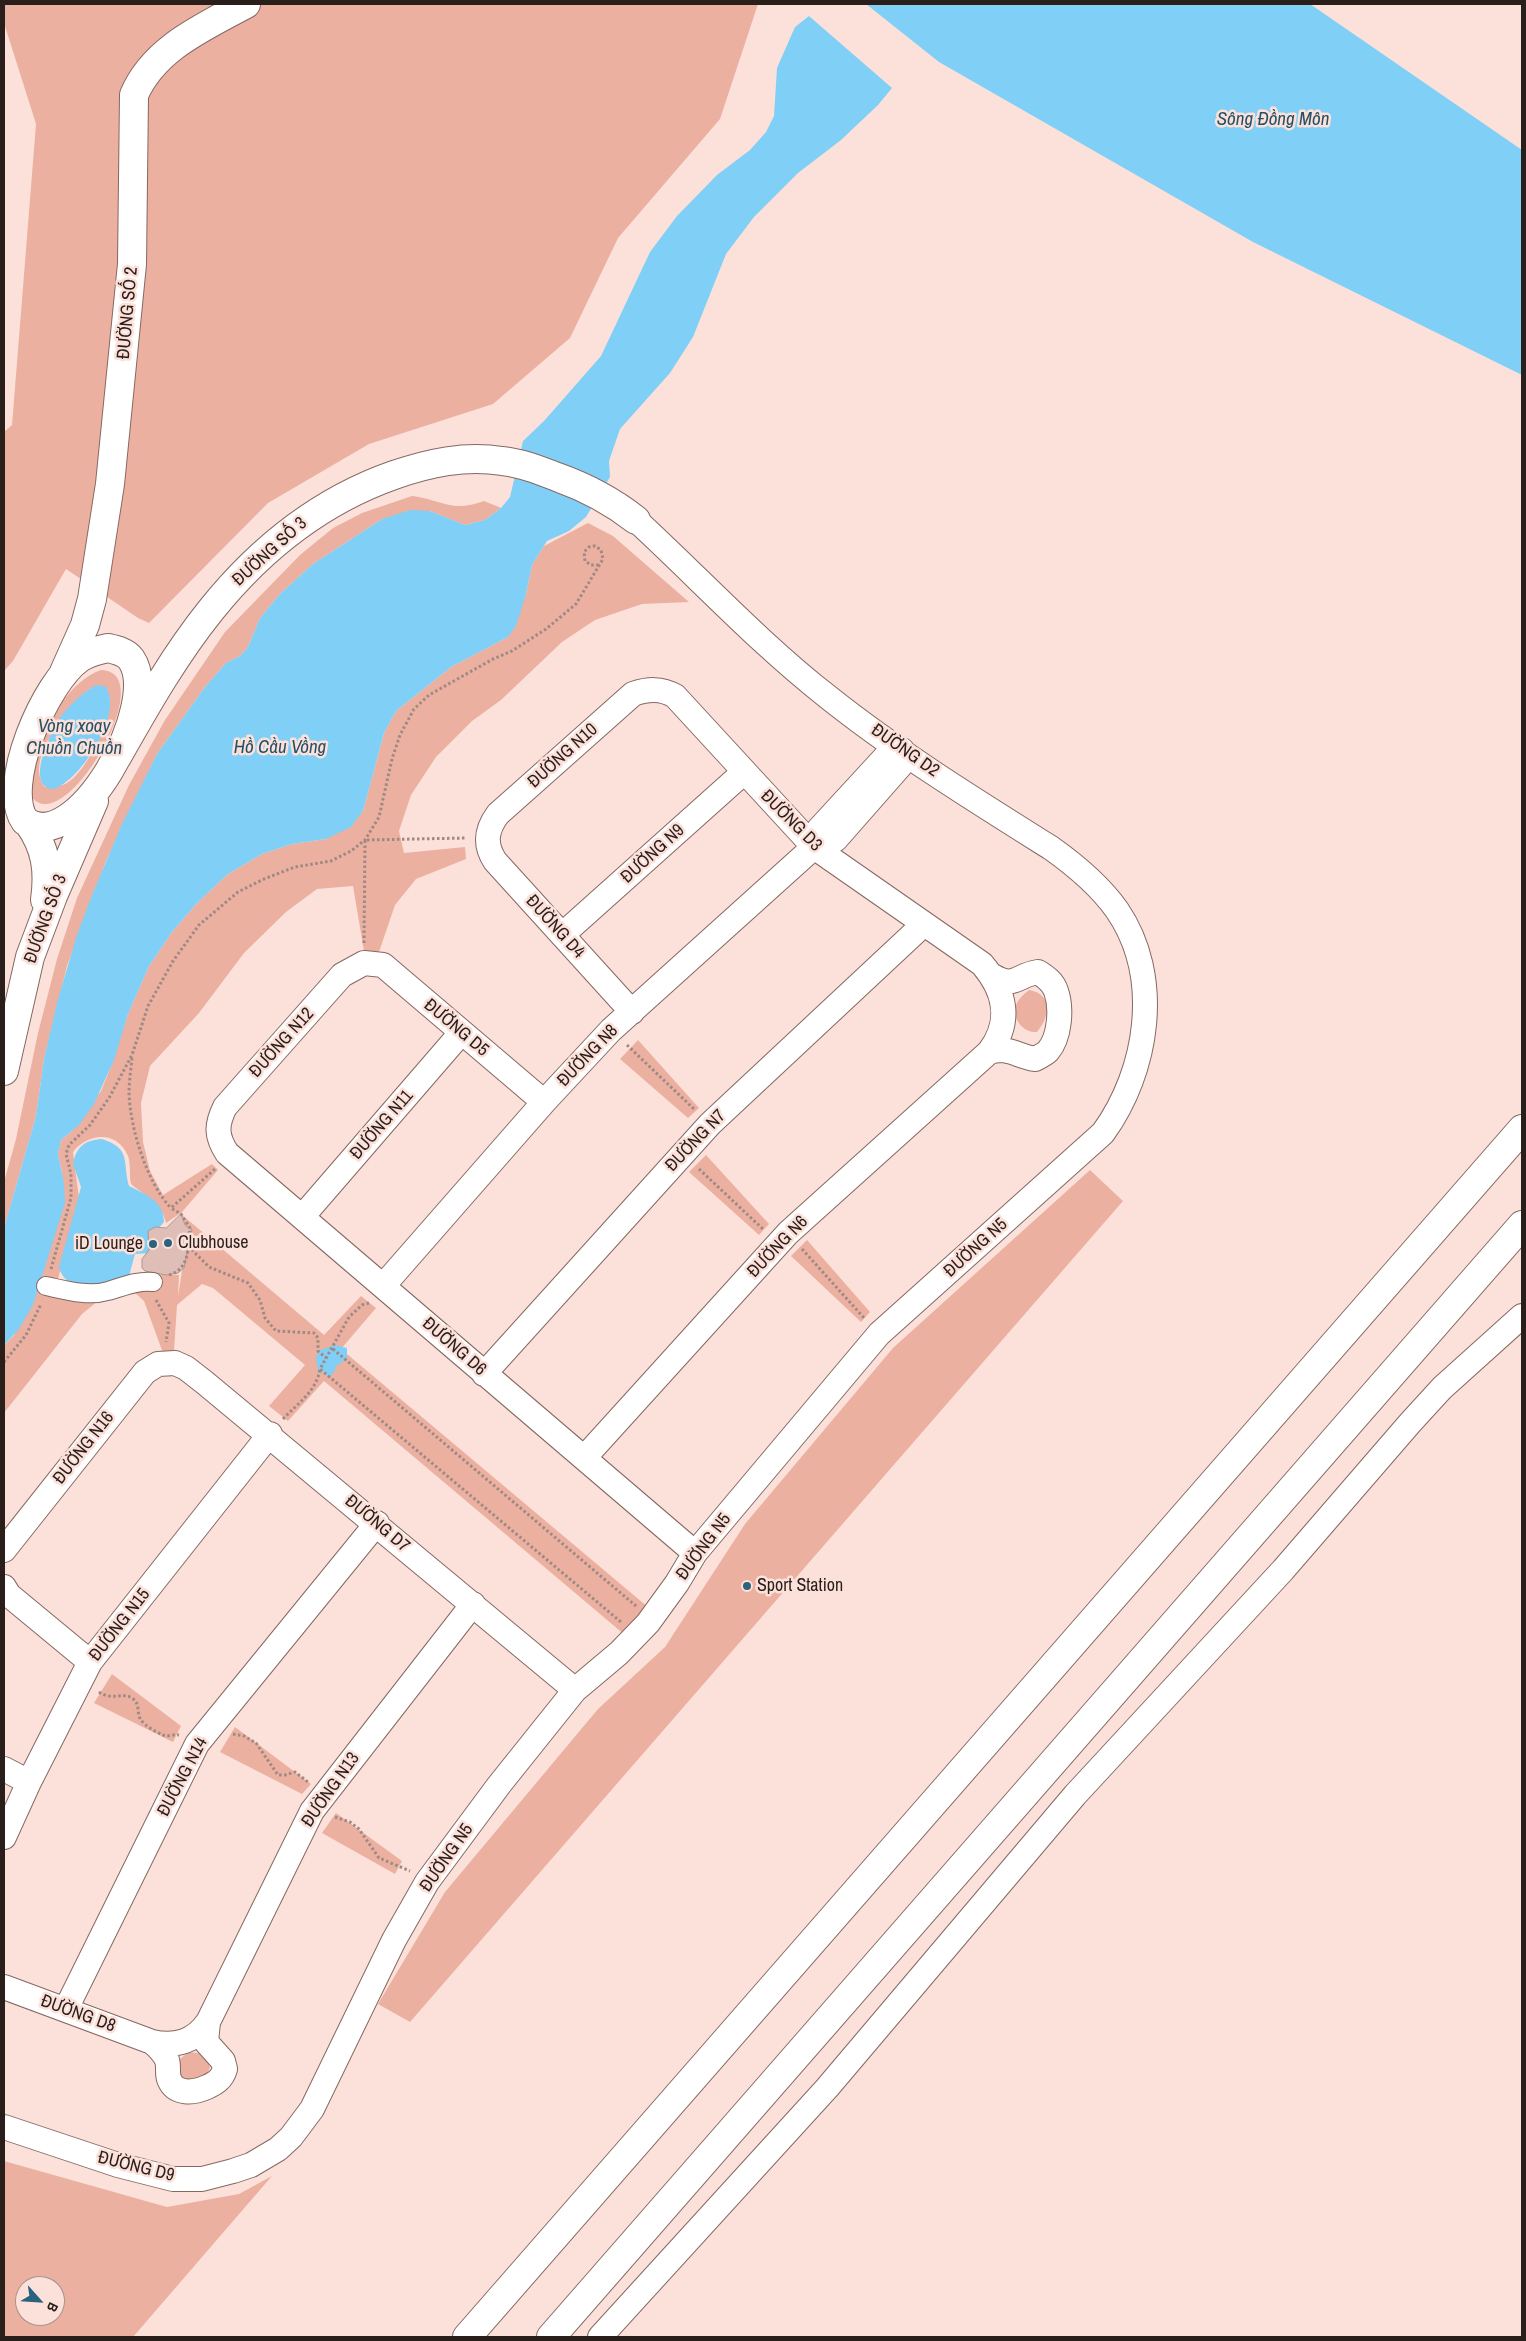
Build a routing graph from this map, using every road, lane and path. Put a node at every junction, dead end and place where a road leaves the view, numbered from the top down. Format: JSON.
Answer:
{"nodes":[{"id":1,"x":246,"y":4,"type":"edge"},
{"id":2,"x":636,"y":520,"type":"joint"},
{"id":3,"x":599,"y":565,"type":"junction"},
{"id":4,"x":212,"y":609,"type":"junction"},
{"id":5,"x":124,"y":653,"type":"junction"},
{"id":6,"x":64,"y":672,"type":"junction"},
{"id":7,"x":652,"y":690,"type":"joint"},
{"id":8,"x":28,"y":725,"type":"junction"},
{"id":9,"x":902,"y":750,"type":"junction"},
{"id":10,"x":4,"y":752,"type":"edge"},
{"id":11,"x":112,"y":766,"type":"junction"},
{"id":12,"x":743,"y":773,"type":"junction"},
{"id":13,"x":17,"y":815,"type":"edge"},
{"id":14,"x":487,"y":837,"type":"junction"},
{"id":15,"x":365,"y":840,"type":"junction"},
{"id":16,"x":814,"y":847,"type":"junction"},
{"id":17,"x":924,"y":924,"type":"junction"},
{"id":18,"x":562,"y":935,"type":"junction"},
{"id":19,"x":30,"y":957,"type":"junction"},
{"id":20,"x":364,"y":963,"type":"junction"},
{"id":21,"x":993,"y":976,"type":"junction"},
{"id":22,"x":1145,"y":993,"type":"joint"},
{"id":23,"x":632,"y":1012,"type":"junction"},
{"id":24,"x":611,"y":1030,"type":"junction"},
{"id":25,"x":461,"y":1033,"type":"junction"},
{"id":26,"x":989,"y":1052,"type":"junction"},
{"id":27,"x":132,"y":1055,"type":"junction"},
{"id":28,"x":4,"y":1071,"type":"edge"},
{"id":29,"x":544,"y":1102,"type":"junction"},
{"id":30,"x":710,"y":1124,"type":"junction"},
{"id":31,"x":1522,"y":1129,"type":"edge"},
{"id":32,"x":223,"y":1145,"type":"junction"},
{"id":33,"x":683,"y":1154,"type":"junction"},
{"id":34,"x":171,"y":1208,"type":"junction"},
{"id":35,"x":302,"y":1217,"type":"junction"},
{"id":36,"x":1522,"y":1225,"type":"edge"},
{"id":37,"x":783,"y":1239,"type":"junction"},
{"id":38,"x":188,"y":1246,"type":"junction"},
{"id":39,"x":153,"y":1282,"type":"junction"},
{"id":40,"x":46,"y":1286,"type":"junction"},
{"id":41,"x":384,"y":1286,"type":"junction"},
{"id":42,"x":1522,"y":1316,"type":"edge"},
{"id":43,"x":879,"y":1334,"type":"junction"},
{"id":44,"x":333,"y":1350,"type":"junction"},
{"id":45,"x":326,"y":1358,"type":"junction"},
{"id":46,"x":4,"y":1362,"type":"edge"},
{"id":47,"x":175,"y":1363,"type":"junction"},
{"id":48,"x":320,"y":1369,"type":"junction"},
{"id":49,"x":484,"y":1374,"type":"junction"},
{"id":50,"x":270,"y":1434,"type":"junction"},
{"id":51,"x":584,"y":1458,"type":"junction"},
{"id":52,"x":377,"y":1523,"type":"junction"},
{"id":53,"x":4,"y":1550,"type":"edge"},
{"id":54,"x":695,"y":1553,"type":"junction"},
{"id":55,"x":4,"y":1587,"type":"edge"},
{"id":56,"x":472,"y":1604,"type":"junction"},
{"id":57,"x":644,"y":1627,"type":"junction"},
{"id":58,"x":86,"y":1670,"type":"junction"},
{"id":59,"x":575,"y":1690,"type":"junction"},
{"id":60,"x":204,"y":1736,"type":"junction"},
{"id":61,"x":4,"y":1770,"type":"edge"},
{"id":62,"x":29,"y":1782,"type":"junction"},
{"id":63,"x":318,"y":1802,"type":"junction"},
{"id":64,"x":4,"y":1837,"type":"edge"},
{"id":65,"x":427,"y":1882,"type":"junction"},
{"id":66,"x":4,"y":1988,"type":"edge"},
{"id":67,"x":66,"y":2009,"type":"junction"},
{"id":68,"x":208,"y":2022,"type":"junction"},
{"id":69,"x":152,"y":2042,"type":"junction"},
{"id":70,"x":4,"y":2127,"type":"edge"},
{"id":71,"x":291,"y":2137,"type":"joint"},
{"id":72,"x":467,"y":2337,"type":"edge"},
{"id":73,"x":550,"y":2337,"type":"edge"},
{"id":74,"x":600,"y":2337,"type":"edge"}],
"edges":[{"from":1,"to":6,"type":"main road","name":"ĐƯỜNG SỐ 2"},
{"from":2,"to":4,"type":"main road","name":"ĐƯỜNG SỐ 3"},
{"from":2,"to":9,"type":"street","name":"ĐƯỜNG D2"},
{"from":3,"to":3,"type":"path"},
{"from":3,"to":15,"type":"path"},
{"from":4,"to":5,"type":"main road"},
{"from":4,"to":11,"type":"main road","name":"ĐƯỜNG SỐ 3"},
{"from":5,"to":6,"type":"main road"},
{"from":5,"to":11,"type":"main road"},
{"from":6,"to":8,"type":"main road"},
{"from":7,"to":12,"type":"street","name":"ĐƯỜNG D3"},
{"from":7,"to":14,"type":"street","name":"ĐƯỜNG N10"},
{"from":8,"to":10,"type":"main road"},
{"from":8,"to":13,"type":"main road"},
{"from":9,"to":16,"type":"street","name":"ĐƯỜNG N8"},
{"from":9,"to":22,"type":"street","name":"ĐƯỜNG D2"},
{"from":11,"to":13,"type":"main road"},
{"from":11,"to":19,"type":"main road","name":"ĐƯỜNG SỐ 3"},
{"from":12,"to":16,"type":"street","name":"ĐƯỜNG D3"},
{"from":12,"to":18,"type":"street","name":"ĐƯỜNG N9"},
{"from":13,"to":19,"type":"main road"},
{"from":14,"to":15,"type":"path"},
{"from":14,"to":18,"type":"street","name":"ĐƯỜNG D4"},
{"from":15,"to":20,"type":"path"},
{"from":15,"to":27,"type":"path"},
{"from":16,"to":17,"type":"street","name":"ĐƯỜNG D3"},
{"from":16,"to":23,"type":"street","name":"ĐƯỜNG N8"},
{"from":17,"to":21,"type":"street","name":"ĐƯỜNG D3"},
{"from":17,"to":30,"type":"street","name":"ĐƯỜNG N7"},
{"from":18,"to":23,"type":"street","name":"ĐƯỜNG D4"},
{"from":19,"to":28,"type":"main road","name":"ĐƯỜNG SỐ 3"},
{"from":20,"to":25,"type":"street","name":"ĐƯỜNG D5"},
{"from":20,"to":32,"type":"street","name":"ĐƯỜNG N12"},
{"from":21,"to":26,"type":"street","name":"ĐƯỜNG N6"},
{"from":21,"to":26,"type":"street"},
{"from":22,"to":43,"type":"street","name":"ĐƯỜNG N5"},
{"from":23,"to":24,"type":"street","name":"ĐƯỜNG N8"},
{"from":24,"to":29,"type":"street","name":"ĐƯỜNG N8"},
{"from":24,"to":30,"type":"path"},
{"from":25,"to":29,"type":"street","name":"ĐƯỜNG D5"},
{"from":25,"to":35,"type":"street","name":"ĐƯỜNG N11"},
{"from":26,"to":37,"type":"street","name":"ĐƯỜNG N6"},
{"from":27,"to":34,"type":"path"},
{"from":27,"to":40,"type":"path"},
{"from":29,"to":41,"type":"street","name":"ĐƯỜNG N8"},
{"from":30,"to":33,"type":"street","name":"ĐƯỜNG N7"},
{"from":31,"to":72,"type":"main road"},
{"from":32,"to":34,"type":"path"},
{"from":32,"to":35,"type":"street","name":"ĐƯỜNG D6"},
{"from":33,"to":37,"type":"path"},
{"from":33,"to":49,"type":"street","name":"ĐƯỜNG N7"},
{"from":34,"to":38,"type":"path"},
{"from":35,"to":41,"type":"street","name":"ĐƯỜNG D6"},
{"from":36,"to":73,"type":"main road"},
{"from":37,"to":43,"type":"path"},
{"from":37,"to":51,"type":"street","name":"ĐƯỜNG N6"},
{"from":38,"to":39,"type":"path"},
{"from":38,"to":45,"type":"path"},
{"from":39,"to":40,"type":"street"},
{"from":39,"to":47,"type":"path"},
{"from":40,"to":46,"type":"path"},
{"from":41,"to":44,"type":"path"},
{"from":41,"to":49,"type":"street","name":"ĐƯỜNG D6"},
{"from":42,"to":74,"type":"street"},
{"from":43,"to":54,"type":"street","name":"ĐƯỜNG N5"},
{"from":44,"to":45,"type":"path"},
{"from":44,"to":57,"type":"path"},
{"from":45,"to":48,"type":"path"},
{"from":47,"to":50,"type":"street","name":"ĐƯỜNG D7"},
{"from":47,"to":53,"type":"street","name":"ĐƯỜNG N16"},
{"from":48,"to":50,"type":"path"},
{"from":48,"to":57,"type":"path"},
{"from":49,"to":51,"type":"street","name":"ĐƯỜNG D6"},
{"from":50,"to":52,"type":"street","name":"ĐƯỜNG D7"},
{"from":50,"to":58,"type":"street","name":"ĐƯỜNG N15"},
{"from":51,"to":54,"type":"street","name":"ĐƯỜNG D6"},
{"from":52,"to":56,"type":"street","name":"ĐƯỜNG D7"},
{"from":52,"to":60,"type":"street","name":"ĐƯỜNG N14"},
{"from":54,"to":57,"type":"street","name":"ĐƯỜNG N5"},
{"from":55,"to":58,"type":"street"},
{"from":56,"to":59,"type":"street","name":"ĐƯỜNG D7"},
{"from":56,"to":63,"type":"street","name":"ĐƯỜNG N13"},
{"from":57,"to":59,"type":"street","name":"ĐƯỜNG N5"},
{"from":58,"to":60,"type":"path"},
{"from":58,"to":62,"type":"street","name":"ĐƯỜNG N15"},
{"from":59,"to":65,"type":"street","name":"ĐƯỜNG N5"},
{"from":60,"to":63,"type":"path"},
{"from":60,"to":67,"type":"street","name":"ĐƯỜNG N14"},
{"from":61,"to":62,"type":"street"},
{"from":62,"to":64,"type":"street","name":"ĐƯỜNG N15"},
{"from":63,"to":65,"type":"path"},
{"from":63,"to":68,"type":"street","name":"ĐƯỜNG N13"},
{"from":65,"to":71,"type":"street","name":"ĐƯỜNG N5"},
{"from":66,"to":67,"type":"street","name":"ĐƯỜNG D8"},
{"from":67,"to":69,"type":"street","name":"ĐƯỜNG D8"},
{"from":68,"to":69,"type":"street","name":"ĐƯỜNG N13"},
{"from":68,"to":69,"type":"street","name":"ĐƯỜNG N13"},
{"from":70,"to":71,"type":"street","name":"ĐƯỜNG D9"}]}
